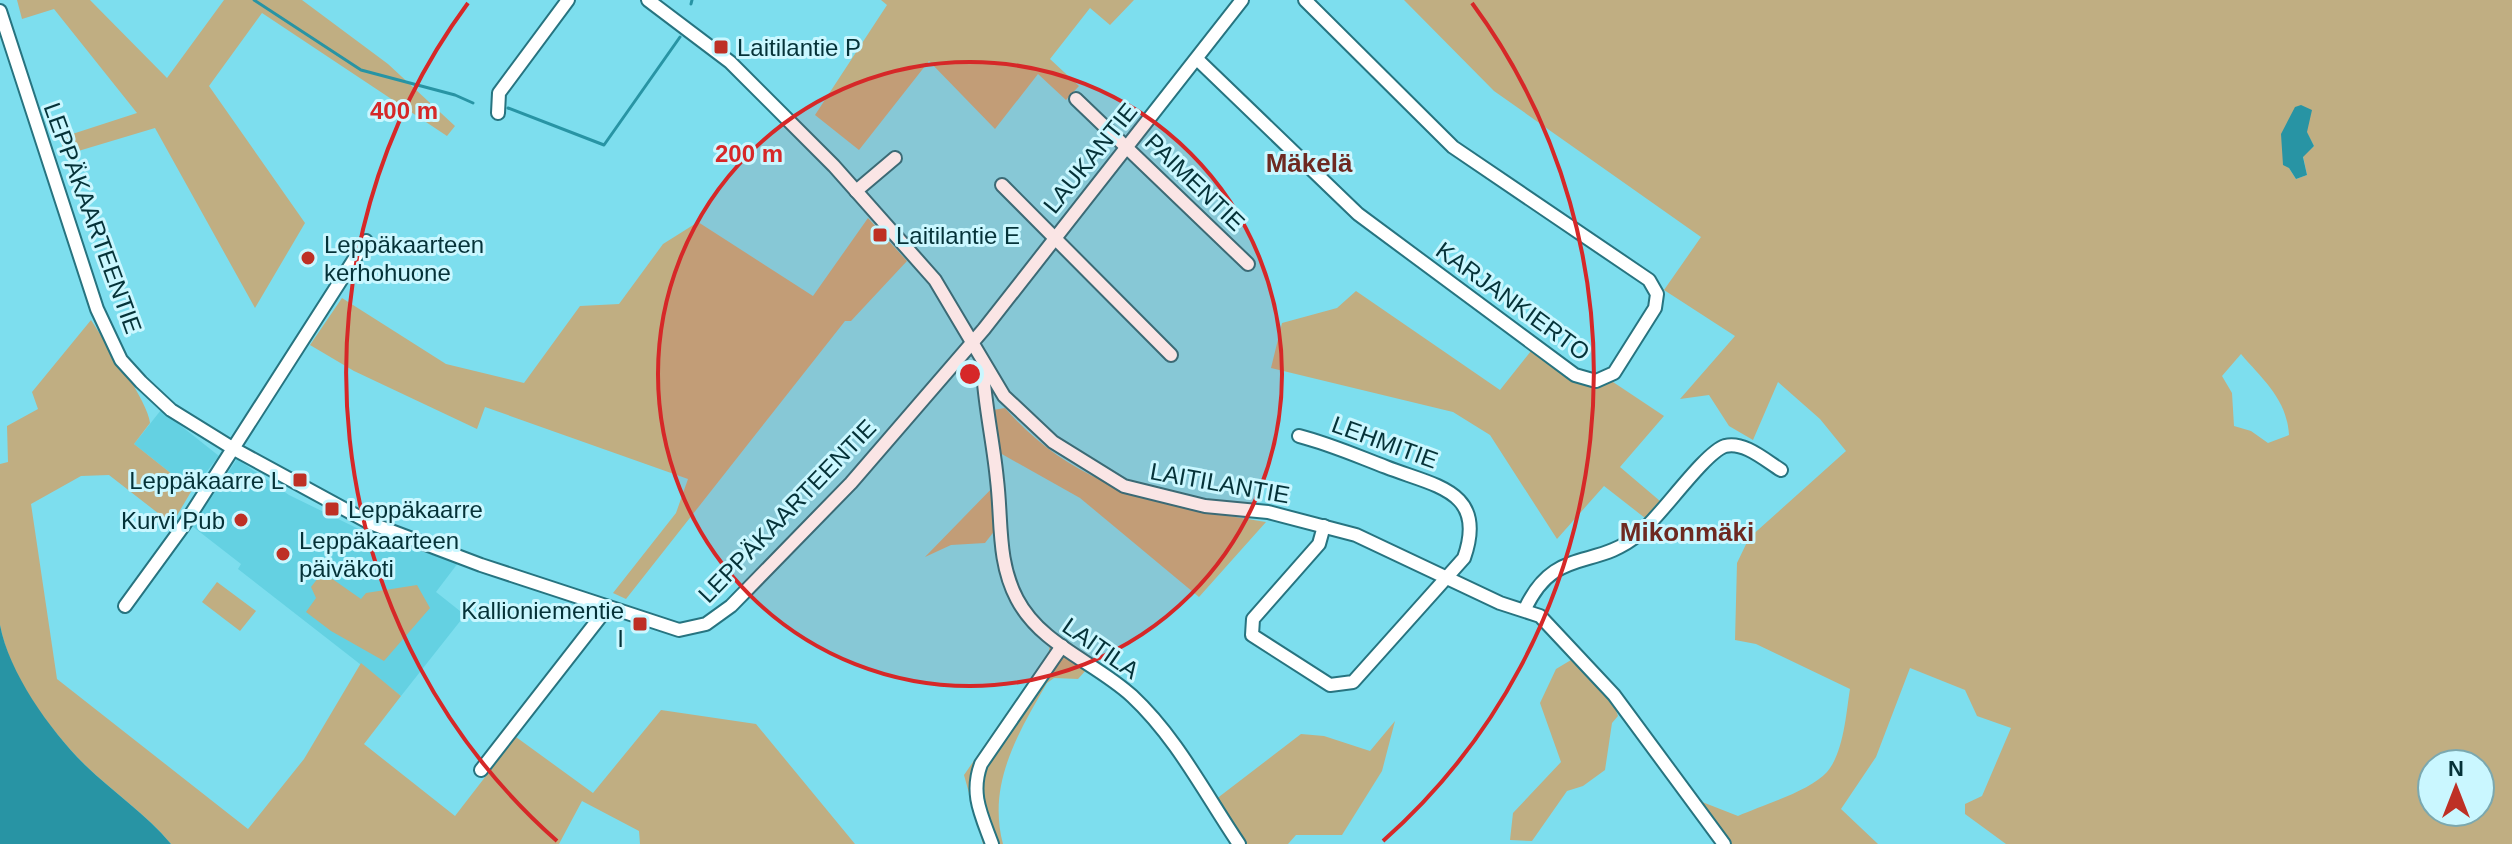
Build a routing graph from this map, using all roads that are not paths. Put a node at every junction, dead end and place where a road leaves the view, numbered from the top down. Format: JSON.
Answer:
{"nodes":[{"id":1,"x":568,"y":0,"type":"edge"},
{"id":2,"x":648,"y":0,"type":"edge"},
{"id":3,"x":1242,"y":0,"type":"edge"},
{"id":4,"x":1305,"y":0,"type":"edge"},
{"id":5,"x":0,"y":11,"type":"edge"},
{"id":6,"x":1197,"y":59,"type":"junction"},
{"id":7,"x":1076,"y":99,"type":"dead end"},
{"id":8,"x":498,"y":113,"type":"dead end"},
{"id":9,"x":1128,"y":147,"type":"junction"},
{"id":10,"x":895,"y":158,"type":"dead end"},
{"id":11,"x":1002,"y":185,"type":"dead end"},
{"id":12,"x":856,"y":191,"type":"junction"},
{"id":13,"x":1054,"y":238,"type":"junction"},
{"id":14,"x":366,"y":241,"type":"dead end"},
{"id":15,"x":1248,"y":264,"type":"dead end"},
{"id":16,"x":973,"y":343,"type":"junction"},
{"id":17,"x":1171,"y":355,"type":"dead end"},
{"id":18,"x":987,"y":372,"type":"junction"},
{"id":19,"x":1299,"y":436,"type":"dead end"},
{"id":20,"x":234,"y":449,"type":"junction"},
{"id":21,"x":1781,"y":470,"type":"dead end"},
{"id":22,"x":1324,"y":526,"type":"junction"},
{"id":23,"x":1446,"y":578,"type":"junction"},
{"id":24,"x":125,"y":606,"type":"dead end"},
{"id":25,"x":608,"y":607,"type":"junction"},
{"id":26,"x":1525,"y":609,"type":"junction"},
{"id":27,"x":1062,"y":646,"type":"junction"},
{"id":28,"x":481,"y":770,"type":"dead end"},
{"id":29,"x":992,"y":844,"type":"edge"},
{"id":30,"x":1239,"y":844,"type":"edge"},
{"id":31,"x":1724,"y":844,"type":"edge"}],
"edges":[{"from":1,"to":8,"type":"street"},
{"from":2,"to":12,"type":"street","name":"LAITILANTIE"},
{"from":3,"to":6,"type":"street","name":"LAUKANTIE"},
{"from":4,"to":6,"type":"street","name":"KARJANKIERTO"},
{"from":5,"to":20,"type":"street","name":"LEPPÄKAARTEENTIE"},
{"from":6,"to":9,"type":"street","name":"LAUKANTIE"},
{"from":7,"to":9,"type":"street","name":"PAIMENTIE"},
{"from":9,"to":13,"type":"street","name":"LAUKANTIE"},
{"from":9,"to":15,"type":"street","name":"PAIMENTIE"},
{"from":10,"to":12,"type":"street"},
{"from":11,"to":13,"type":"street"},
{"from":12,"to":16,"type":"street","name":"LAITILANTIE"},
{"from":13,"to":16,"type":"street","name":"LAUKANTIE"},
{"from":13,"to":17,"type":"street"},
{"from":14,"to":20,"type":"street"},
{"from":16,"to":18,"type":"street","name":"LAITILANTIE"},
{"from":16,"to":25,"type":"street","name":"LEPPÄKAARTEENTIE"},
{"from":18,"to":22,"type":"street","name":"LAITILANTIE"},
{"from":18,"to":27,"type":"street","name":"LAITILA"},
{"from":19,"to":23,"type":"street","name":"LEHMITIE"},
{"from":20,"to":24,"type":"street"},
{"from":20,"to":25,"type":"street","name":"LEPPÄKAARTEENTIE"},
{"from":21,"to":26,"type":"street"},
{"from":22,"to":23,"type":"street","name":"LAITILANTIE"},
{"from":22,"to":23,"type":"street"},
{"from":23,"to":26,"type":"street","name":"LAITILANTIE"},
{"from":25,"to":28,"type":"street"},
{"from":26,"to":31,"type":"street","name":"LAITILANTIE"},
{"from":27,"to":29,"type":"street"},
{"from":27,"to":30,"type":"street","name":"LAITILA"}]}
